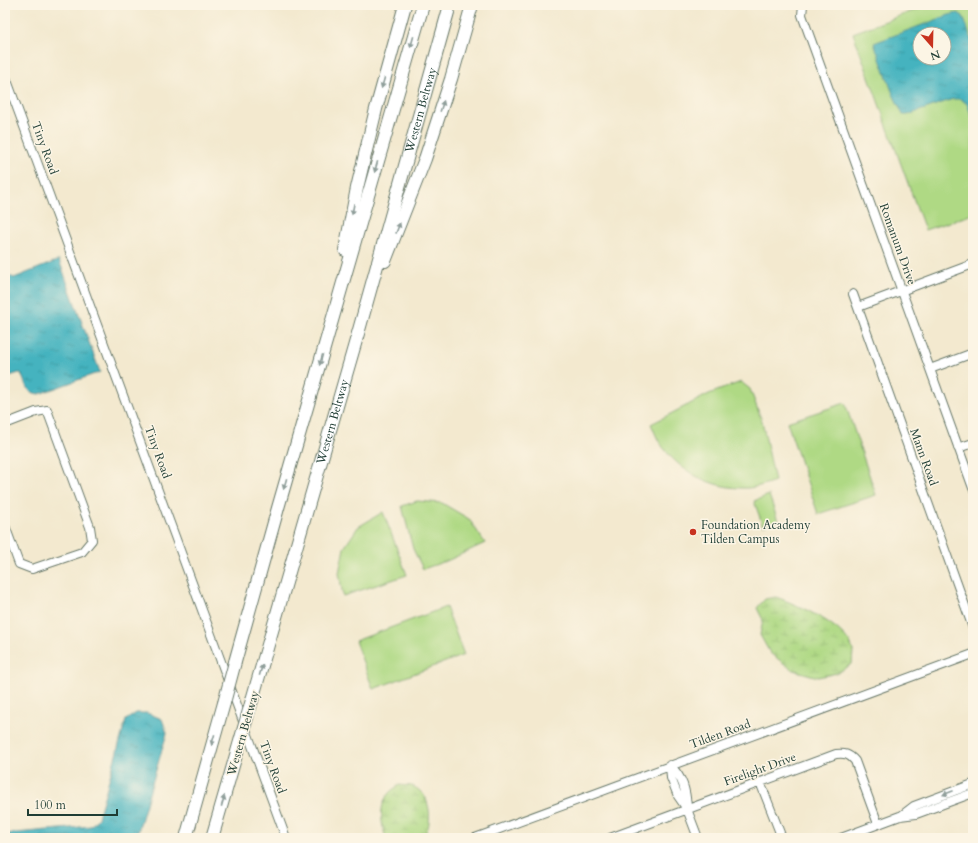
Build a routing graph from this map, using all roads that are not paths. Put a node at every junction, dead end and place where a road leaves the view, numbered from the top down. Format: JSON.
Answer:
{"nodes":[{"id":1,"x":405,"y":5,"type":"edge"},
{"id":2,"x":423,"y":5,"type":"edge"},
{"id":3,"x":450,"y":5,"type":"edge"},
{"id":4,"x":472,"y":5,"type":"edge"},
{"id":5,"x":803,"y":6,"type":"edge"},
{"id":6,"x":5,"y":75,"type":"edge"},
{"id":7,"x":8,"y":89,"type":"edge"},
{"id":8,"x":973,"y":264,"type":"edge"},
{"id":9,"x":902,"y":290,"type":"junction"},
{"id":10,"x":853,"y":294,"type":"dead end"},
{"id":11,"x":858,"y":307,"type":"junction"},
{"id":12,"x":359,"y":330,"type":"junction"},
{"id":13,"x":329,"y":331,"type":"junction"},
{"id":14,"x":973,"y":353,"type":"edge"},
{"id":15,"x":930,"y":369,"type":"junction"},
{"id":16,"x":5,"y":424,"type":"edge"},
{"id":17,"x":973,"y":443,"type":"edge"},
{"id":18,"x":958,"y":448,"type":"junction"},
{"id":19,"x":973,"y":488,"type":"edge"},
{"id":20,"x":5,"y":526,"type":"edge"},
{"id":21,"x":973,"y":628,"type":"edge"},
{"id":22,"x":973,"y":654,"type":"edge"},
{"id":23,"x":670,"y":765,"type":"junction"},
{"id":24,"x":760,"y":782,"type":"junction"},
{"id":25,"x":973,"y":784,"type":"edge"},
{"id":26,"x":684,"y":787,"type":"junction"},
{"id":27,"x":676,"y":790,"type":"junction"},
{"id":28,"x":973,"y":793,"type":"edge"},
{"id":29,"x":925,"y":806,"type":"junction"},
{"id":30,"x":687,"y":809,"type":"junction"},
{"id":31,"x":878,"y":824,"type":"junction"},
{"id":32,"x":613,"y":837,"type":"edge"},
{"id":33,"x":186,"y":838,"type":"edge"},
{"id":34,"x":212,"y":838,"type":"edge"},
{"id":35,"x":286,"y":838,"type":"edge"},
{"id":36,"x":475,"y":838,"type":"edge"},
{"id":37,"x":698,"y":838,"type":"edge"},
{"id":38,"x":782,"y":838,"type":"edge"},
{"id":39,"x":841,"y":838,"type":"edge"}],
"edges":[{"from":1,"to":13,"type":"highway","one_way":true},
{"from":2,"to":13,"type":"highway","one_way":true},
{"from":3,"to":12,"type":"highway","name":"Western Beltway"},
{"from":12,"to":4,"type":"highway","one_way":true},
{"from":5,"to":9,"type":"street","name":"Romanum Drive"},
{"from":6,"to":7,"type":"street","name":"Tiny Road"},
{"from":7,"to":35,"type":"street","name":"Tiny Road"},
{"from":8,"to":9,"type":"street"},
{"from":9,"to":11,"type":"street"},
{"from":9,"to":15,"type":"street","name":"Romanum Drive"},
{"from":10,"to":11,"type":"street","name":"Mann Road"},
{"from":11,"to":21,"type":"street","name":"Mann Road"},
{"from":34,"to":12,"type":"highway","name":"Western Beltway","one_way":true,"bridge":true},
{"from":13,"to":33,"type":"highway","one_way":true,"bridge":true},
{"from":14,"to":15,"type":"street"},
{"from":15,"to":18,"type":"street","name":"Romanum Drive"},
{"from":16,"to":20,"type":"street"},
{"from":17,"to":18,"type":"street"},
{"from":18,"to":19,"type":"street","name":"Romanum Drive"},
{"from":22,"to":23,"type":"street","name":"Tilden Road"},
{"from":23,"to":26,"type":"street"},
{"from":23,"to":27,"type":"street"},
{"from":23,"to":36,"type":"street","name":"Tilden Road"},
{"from":24,"to":30,"type":"street","name":"Firelight Drive"},
{"from":24,"to":31,"type":"street","name":"Firelight Drive"},
{"from":24,"to":38,"type":"street"},
{"from":25,"to":29,"type":"street","one_way":true},
{"from":26,"to":27,"type":"street"},
{"from":26,"to":30,"type":"street"},
{"from":27,"to":30,"type":"street"},
{"from":28,"to":29,"type":"street"},
{"from":29,"to":31,"type":"street"},
{"from":30,"to":32,"type":"street","name":"Firelight Drive"},
{"from":30,"to":37,"type":"street"},
{"from":31,"to":39,"type":"street"}]}
